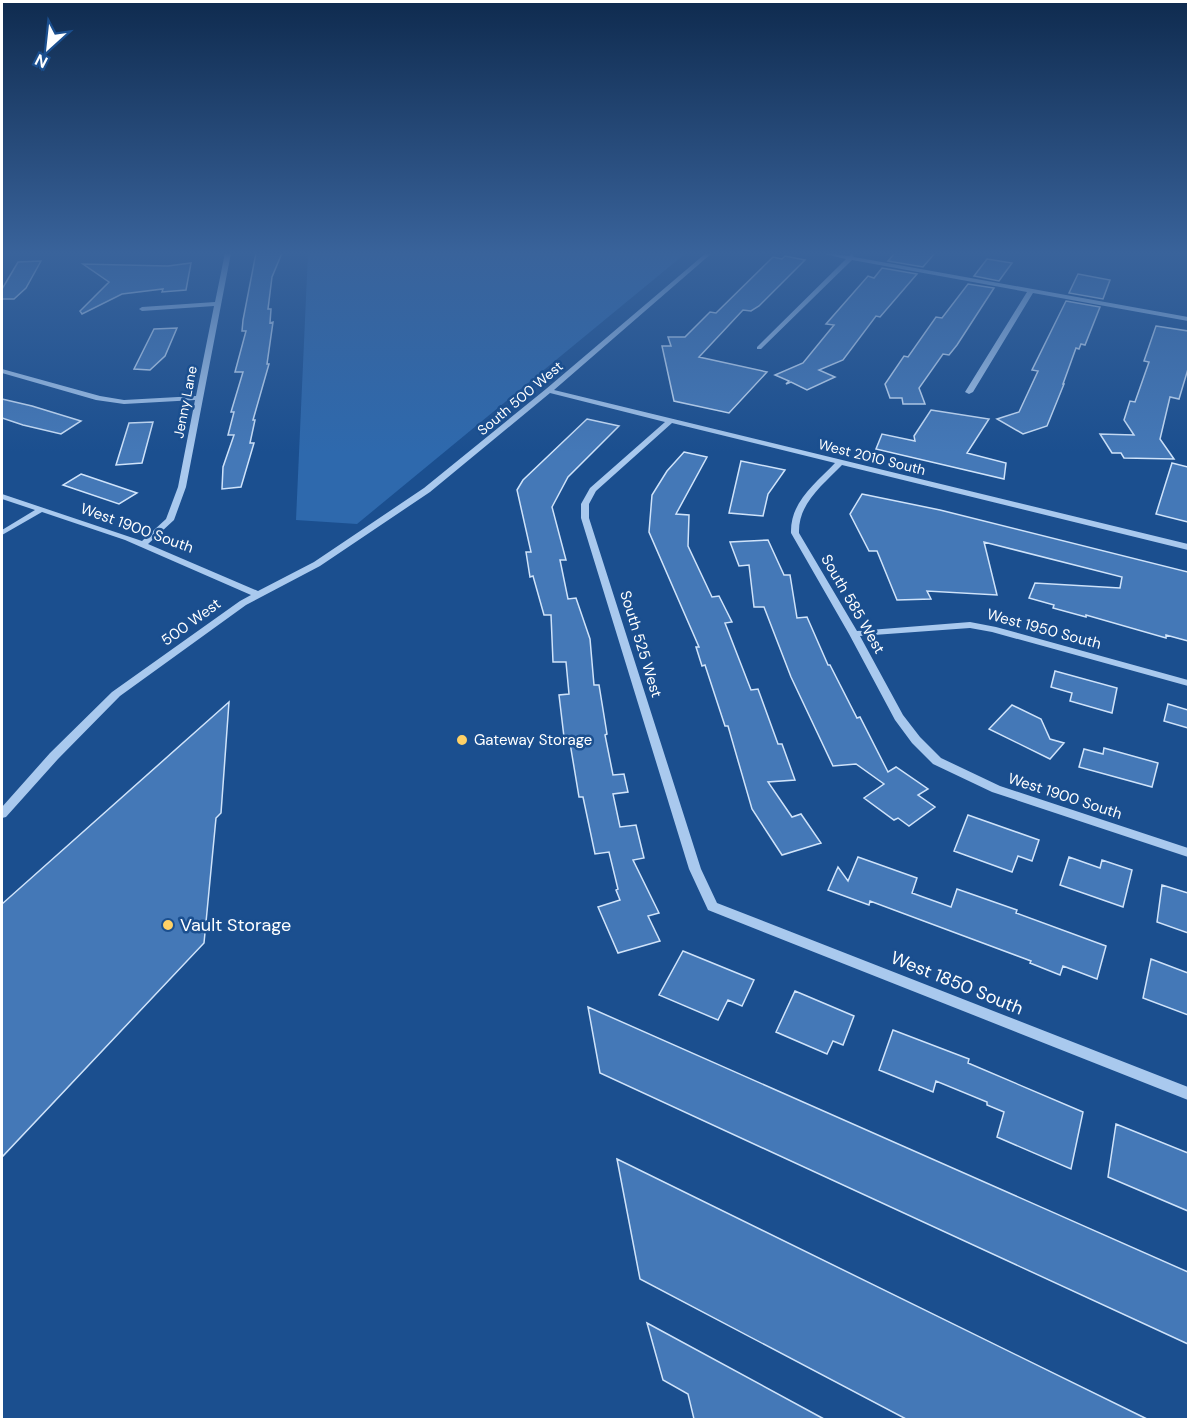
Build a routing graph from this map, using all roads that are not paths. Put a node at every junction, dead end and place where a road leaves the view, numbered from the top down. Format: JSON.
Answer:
{"nodes":[{"id":1,"x":215,"y":319,"type":"edge"},
{"id":2,"x":632,"y":319,"type":"edge"},
{"id":3,"x":787,"y":319,"type":"edge"},
{"id":4,"x":1014,"y":319,"type":"edge"},
{"id":5,"x":759,"y":348,"type":"dead end"},
{"id":6,"x":2,"y":371,"type":"edge"},
{"id":7,"x":549,"y":391,"type":"junction"},
{"id":8,"x":969,"y":392,"type":"dead end"},
{"id":9,"x":200,"y":398,"type":"junction"},
{"id":10,"x":670,"y":420,"type":"junction"},
{"id":11,"x":839,"y":463,"type":"junction"},
{"id":12,"x":427,"y":490,"type":"joint"},
{"id":13,"x":2,"y":496,"type":"edge"},
{"id":14,"x":42,"y":509,"type":"junction"},
{"id":15,"x":2,"y":533,"type":"edge"},
{"id":16,"x":143,"y":544,"type":"junction"},
{"id":17,"x":1188,"y":547,"type":"edge"},
{"id":18,"x":258,"y":595,"type":"junction"},
{"id":19,"x":854,"y":633,"type":"junction"},
{"id":20,"x":1188,"y":683,"type":"edge"},
{"id":21,"x":937,"y":760,"type":"joint"},
{"id":22,"x":2,"y":814,"type":"edge"},
{"id":23,"x":1188,"y":852,"type":"edge"},
{"id":24,"x":712,"y":906,"type":"joint"},
{"id":25,"x":1188,"y":1094,"type":"edge"}],
"edges":[{"from":1,"to":9,"type":"street","name":"Jenny Lane"},
{"from":2,"to":7,"type":"street","name":"South 500 West"},
{"from":3,"to":5,"type":"street"},
{"from":4,"to":8,"type":"street"},
{"from":6,"to":9,"type":"street"},
{"from":7,"to":10,"type":"street","name":"West 2010 South"},
{"from":7,"to":12,"type":"street","name":"South 500 West"},
{"from":9,"to":16,"type":"street","name":"Jenny Lane"},
{"from":10,"to":11,"type":"street","name":"West 2010 South"},
{"from":10,"to":24,"type":"street","name":"South 525 West"},
{"from":11,"to":17,"type":"street","name":"West 2010 South"},
{"from":11,"to":19,"type":"street","name":"South 585 West"},
{"from":12,"to":18,"type":"street","name":"500 West"},
{"from":13,"to":14,"type":"street","name":"West 1900 South"},
{"from":14,"to":15,"type":"street"},
{"from":14,"to":16,"type":"street","name":"West 1900 South"},
{"from":16,"to":18,"type":"street","name":"West 1900 South"},
{"from":18,"to":22,"type":"street","name":"500 West"},
{"from":19,"to":20,"type":"street","name":"West 1950 South"},
{"from":19,"to":21,"type":"street","name":"South 585 West"},
{"from":21,"to":23,"type":"street","name":"West 1900 South"},
{"from":24,"to":25,"type":"street","name":"West 1850 South"}]}
